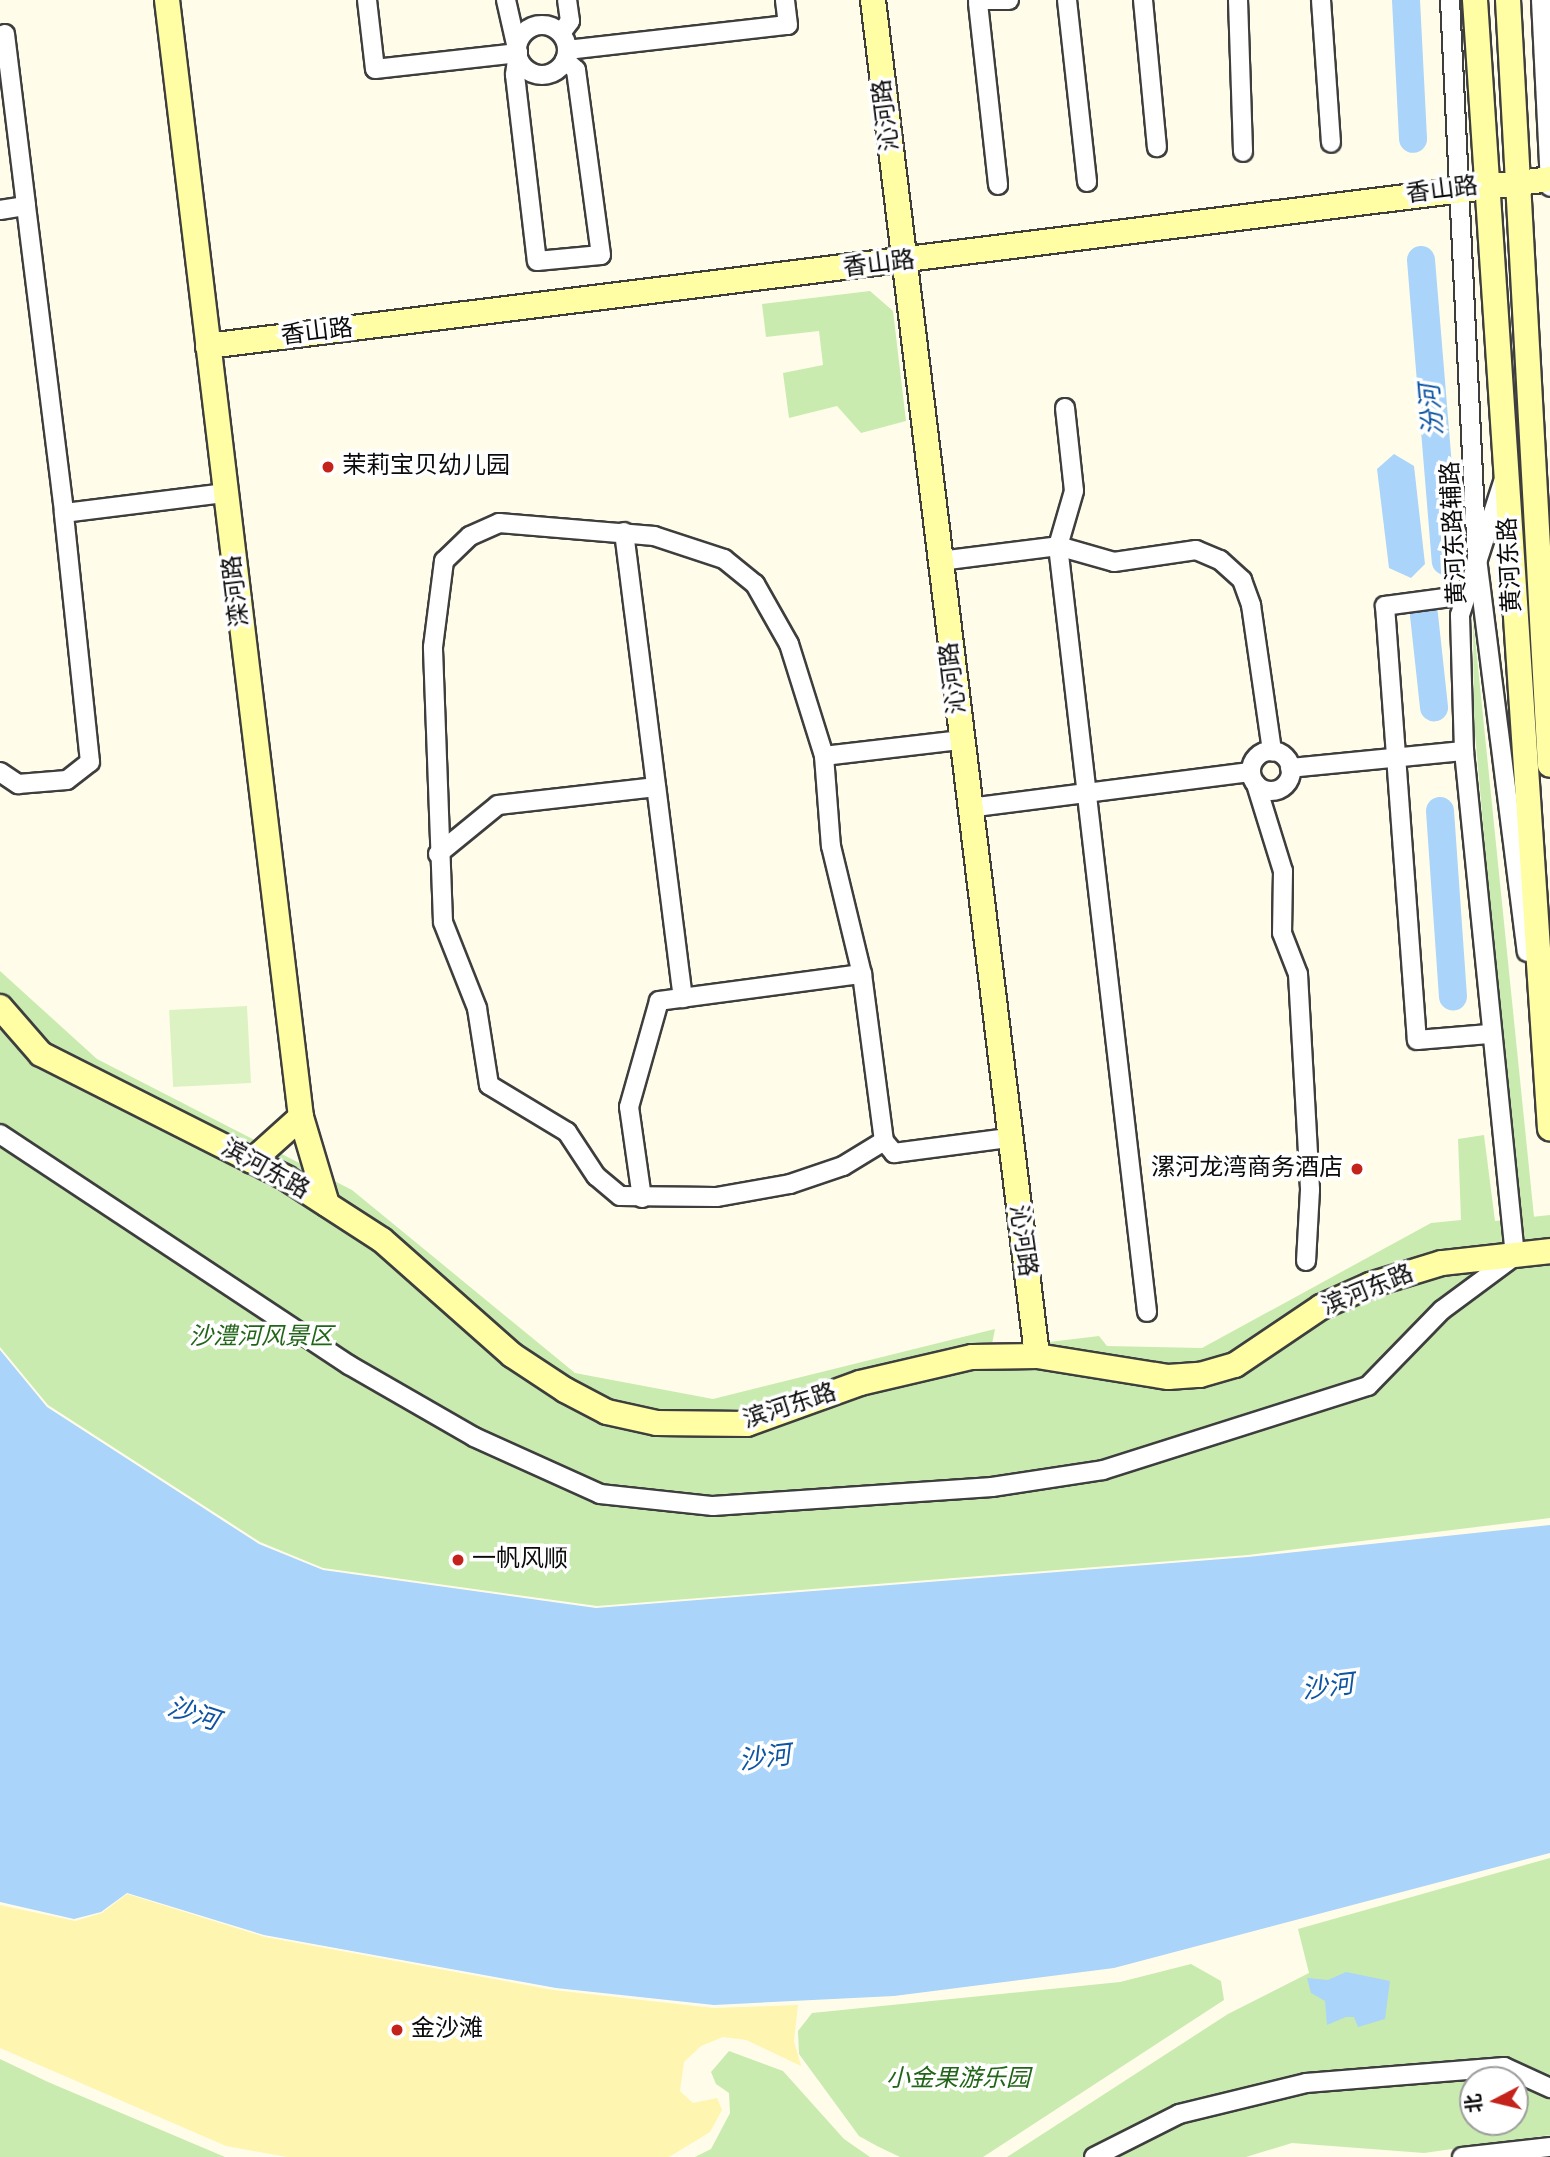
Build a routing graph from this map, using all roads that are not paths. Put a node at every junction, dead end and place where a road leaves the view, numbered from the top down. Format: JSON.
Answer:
{"nodes":[{"id":1,"x":167,"y":0,"type":"edge"},
{"id":2,"x":367,"y":0,"type":"edge"},
{"id":3,"x":506,"y":0,"type":"edge"},
{"id":4,"x":567,"y":0,"type":"edge"},
{"id":5,"x":785,"y":0,"type":"edge"},
{"id":6,"x":873,"y":0,"type":"edge"},
{"id":7,"x":1009,"y":0,"type":"edge"},
{"id":8,"x":1067,"y":0,"type":"edge"},
{"id":9,"x":1143,"y":0,"type":"edge"},
{"id":10,"x":1238,"y":0,"type":"edge"},
{"id":11,"x":1321,"y":0,"type":"edge"},
{"id":12,"x":1450,"y":0,"type":"edge"},
{"id":13,"x":1475,"y":0,"type":"edge"},
{"id":14,"x":1508,"y":0,"type":"edge"},
{"id":15,"x":1541,"y":0,"type":"edge"},
{"id":16,"x":978,"y":1,"type":"edge"},
{"id":17,"x":561,"y":33,"type":"junction"},
{"id":18,"x":5,"y":34,"type":"dead end"},
{"id":19,"x":518,"y":53,"type":"junction"},
{"id":20,"x":566,"y":55,"type":"junction"},
{"id":21,"x":1331,"y":143,"type":"dead end"},
{"id":22,"x":1157,"y":147,"type":"dead end"},
{"id":23,"x":1243,"y":152,"type":"dead end"},
{"id":24,"x":1550,"y":179,"type":"edge"},
{"id":25,"x":1087,"y":182,"type":"dead end"},
{"id":26,"x":1520,"y":182,"type":"junction"},
{"id":27,"x":998,"y":185,"type":"dead end"},
{"id":28,"x":1473,"y":187,"type":"junction"},
{"id":29,"x":1550,"y":187,"type":"edge"},
{"id":30,"x":26,"y":206,"type":"junction"},
{"id":31,"x":0,"y":210,"type":"edge"},
{"id":32,"x":905,"y":262,"type":"junction"},
{"id":33,"x":208,"y":346,"type":"junction"},
{"id":34,"x":1065,"y":408,"type":"dead end"},
{"id":35,"x":1535,"y":473,"type":"junction"},
{"id":36,"x":1505,"y":476,"type":"junction"},
{"id":37,"x":225,"y":493,"type":"junction"},
{"id":38,"x":1550,"y":505,"type":"edge"},
{"id":39,"x":64,"y":513,"type":"junction"},
{"id":40,"x":624,"y":531,"type":"junction"},
{"id":41,"x":1058,"y":546,"type":"junction"},
{"id":42,"x":1477,"y":558,"type":"junction"},
{"id":43,"x":940,"y":561,"type":"junction"},
{"id":44,"x":1466,"y":596,"type":"junction"},
{"id":45,"x":961,"y":740,"type":"junction"},
{"id":46,"x":1272,"y":751,"type":"junction"},
{"id":47,"x":1464,"y":751,"type":"junction"},
{"id":48,"x":824,"y":756,"type":"junction"},
{"id":49,"x":1400,"y":757,"type":"junction"},
{"id":50,"x":1550,"y":765,"type":"edge"},
{"id":51,"x":1290,"y":768,"type":"junction"},
{"id":52,"x":0,"y":772,"type":"edge"},
{"id":53,"x":1253,"y":778,"type":"junction"},
{"id":54,"x":656,"y":787,"type":"junction"},
{"id":55,"x":1087,"y":793,"type":"junction"},
{"id":56,"x":969,"y":808,"type":"junction"},
{"id":57,"x":438,"y":854,"type":"junction"},
{"id":58,"x":862,"y":974,"type":"junction"},
{"id":59,"x":682,"y":998,"type":"junction"},
{"id":60,"x":0,"y":1007,"type":"edge"},
{"id":61,"x":1489,"y":1034,"type":"junction"},
{"id":62,"x":1541,"y":1060,"type":"junction"},
{"id":63,"x":301,"y":1117,"type":"junction"},
{"id":64,"x":1550,"y":1129,"type":"edge"},
{"id":65,"x":0,"y":1134,"type":"edge"},
{"id":66,"x":1008,"y":1138,"type":"junction"},
{"id":67,"x":884,"y":1141,"type":"junction"},
{"id":68,"x":253,"y":1161,"type":"junction"},
{"id":69,"x":642,"y":1198,"type":"junction"},
{"id":70,"x":327,"y":1204,"type":"junction"},
{"id":71,"x":1550,"y":1251,"type":"edge"},
{"id":72,"x":1515,"y":1256,"type":"junction"},
{"id":73,"x":1306,"y":1261,"type":"dead end"},
{"id":74,"x":1147,"y":1312,"type":"dead end"},
{"id":75,"x":1037,"y":1356,"type":"junction"},
{"id":76,"x":1550,"y":2088,"type":"edge"},
{"id":77,"x":1550,"y":2147,"type":"edge"},
{"id":78,"x":1094,"y":2157,"type":"edge"},
{"id":79,"x":1462,"y":2157,"type":"edge"}],
"edges":[{"from":1,"to":33,"type":"street","name":"滦河路"},
{"from":2,"to":19,"type":"street"},
{"from":3,"to":19,"type":"street"},
{"from":4,"to":17,"type":"street"},
{"from":5,"to":20,"type":"street"},
{"from":6,"to":32,"type":"street","name":"沁河路"},
{"from":7,"to":16,"type":"street"},
{"from":8,"to":25,"type":"street"},
{"from":9,"to":22,"type":"street"},
{"from":10,"to":23,"type":"street"},
{"from":11,"to":21,"type":"street"},
{"from":12,"to":28,"type":"street","name":"黄河东路辅路"},
{"from":13,"to":28,"type":"street","name":"黄河东路"},
{"from":14,"to":26,"type":"street","name":"黄河东路"},
{"from":15,"to":24,"type":"street"},
{"from":16,"to":27,"type":"street"},
{"from":17,"to":19,"type":"street"},
{"from":17,"to":20,"type":"street"},
{"from":18,"to":30,"type":"street"},
{"from":19,"to":20,"type":"street"},
{"from":19,"to":20,"type":"street"},
{"from":24,"to":26,"type":"street","name":"香山路"},
{"from":24,"to":29,"type":"street"},
{"from":26,"to":28,"type":"street","name":"香山路"},
{"from":26,"to":35,"type":"street","name":"黄河东路"},
{"from":28,"to":32,"type":"street","name":"香山路"},
{"from":28,"to":36,"type":"street","name":"黄河东路"},
{"from":28,"to":42,"type":"street","name":"黄河东路辅路"},
{"from":30,"to":31,"type":"street"},
{"from":30,"to":39,"type":"street"},
{"from":32,"to":33,"type":"street","name":"香山路"},
{"from":32,"to":43,"type":"street","name":"沁河路"},
{"from":33,"to":37,"type":"street","name":"滦河路"},
{"from":34,"to":41,"type":"street"},
{"from":35,"to":38,"type":"street"},
{"from":35,"to":50,"type":"street","name":"黄河东路"},
{"from":36,"to":42,"type":"street"},
{"from":36,"to":62,"type":"street","name":"黄河东路"},
{"from":37,"to":39,"type":"street"},
{"from":37,"to":63,"type":"street","name":"滦河路"},
{"from":39,"to":52,"type":"street"},
{"from":40,"to":48,"type":"street"},
{"from":40,"to":54,"type":"street"},
{"from":40,"to":57,"type":"street"},
{"from":41,"to":43,"type":"street"},
{"from":41,"to":46,"type":"street"},
{"from":41,"to":55,"type":"street"},
{"from":42,"to":44,"type":"street"},
{"from":42,"to":62,"type":"street","name":"黄河东路辅路"},
{"from":43,"to":45,"type":"street","name":"沁河路"},
{"from":44,"to":47,"type":"street"},
{"from":44,"to":49,"type":"street"},
{"from":45,"to":48,"type":"street"},
{"from":45,"to":56,"type":"street","name":"沁河路"},
{"from":46,"to":51,"type":"street"},
{"from":46,"to":53,"type":"street"},
{"from":47,"to":49,"type":"street"},
{"from":47,"to":61,"type":"street"},
{"from":48,"to":58,"type":"street"},
{"from":49,"to":51,"type":"street"},
{"from":49,"to":61,"type":"street"},
{"from":51,"to":53,"type":"street"},
{"from":53,"to":55,"type":"street"},
{"from":53,"to":73,"type":"street"},
{"from":54,"to":57,"type":"street"},
{"from":54,"to":59,"type":"street"},
{"from":55,"to":56,"type":"street"},
{"from":55,"to":74,"type":"street"},
{"from":56,"to":66,"type":"street","name":"沁河路"},
{"from":57,"to":69,"type":"street"},
{"from":58,"to":59,"type":"street"},
{"from":58,"to":67,"type":"street"},
{"from":59,"to":69,"type":"street"},
{"from":60,"to":68,"type":"street","name":"滨河东路"},
{"from":61,"to":72,"type":"street"},
{"from":62,"to":64,"type":"street","name":"黄河东路"},
{"from":63,"to":68,"type":"street"},
{"from":63,"to":70,"type":"street","name":"滦河路"},
{"from":65,"to":72,"type":"street"},
{"from":66,"to":67,"type":"street"},
{"from":66,"to":75,"type":"street","name":"沁河路"},
{"from":67,"to":69,"type":"street"},
{"from":68,"to":70,"type":"street","name":"滨河东路"},
{"from":70,"to":75,"type":"street","name":"滨河东路"},
{"from":71,"to":72,"type":"street","name":"滨河东路"},
{"from":72,"to":75,"type":"street","name":"滨河东路"},
{"from":76,"to":78,"type":"street"},
{"from":77,"to":79,"type":"street"}]}
